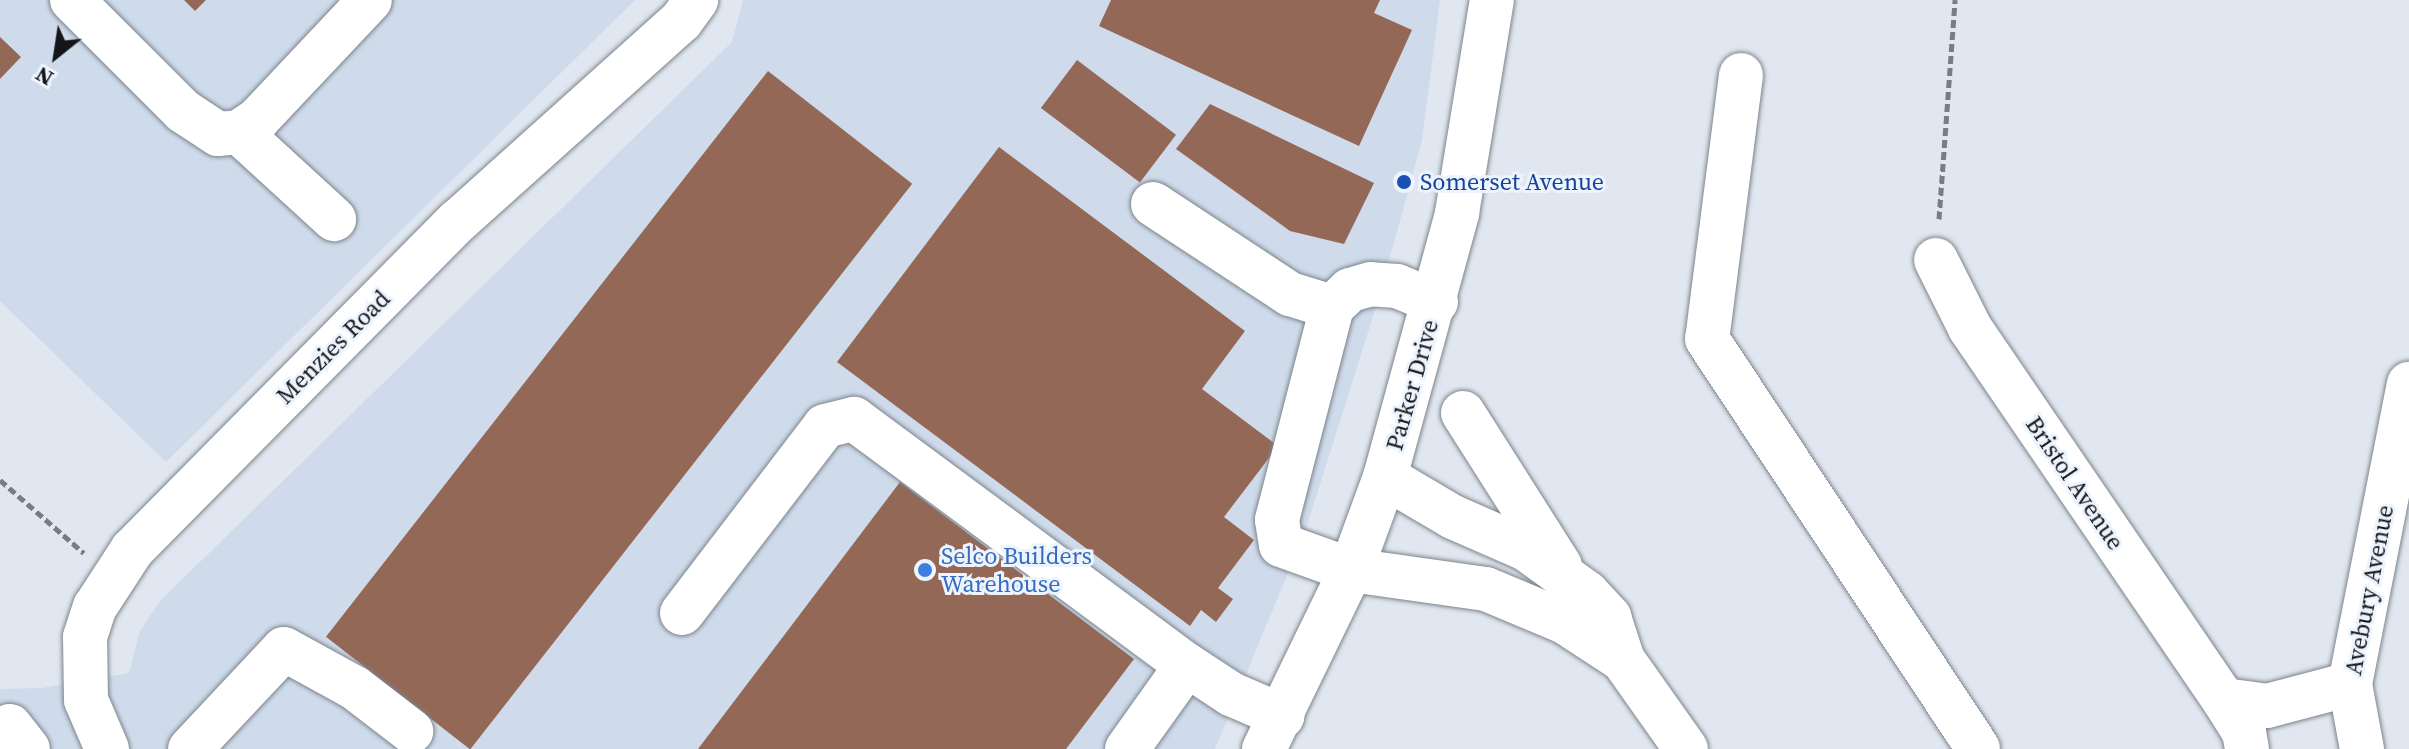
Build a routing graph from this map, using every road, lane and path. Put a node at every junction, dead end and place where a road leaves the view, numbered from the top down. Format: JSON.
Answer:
{"nodes":[{"id":1,"x":72,"y":0,"type":"edge"},
{"id":2,"x":370,"y":0,"type":"edge"},
{"id":3,"x":696,"y":0,"type":"edge"},
{"id":4,"x":1492,"y":0,"type":"edge"},
{"id":5,"x":1955,"y":0,"type":"edge"},
{"id":6,"x":1741,"y":75,"type":"dead end"},
{"id":7,"x":239,"y":132,"type":"junction"},
{"id":8,"x":1153,"y":204,"type":"dead end"},
{"id":9,"x":334,"y":219,"type":"dead end"},
{"id":10,"x":1936,"y":260,"type":"joint"},
{"id":11,"x":1436,"y":302,"type":"junction"},
{"id":12,"x":1332,"y":307,"type":"junction"},
{"id":13,"x":2409,"y":384,"type":"edge"},
{"id":14,"x":1463,"y":413,"type":"dead end"},
{"id":15,"x":1385,"y":477,"type":"junction"},
{"id":16,"x":0,"y":480,"type":"edge"},
{"id":17,"x":85,"y":555,"type":"dead end"},
{"id":18,"x":1351,"y":570,"type":"junction"},
{"id":19,"x":1563,"y":571,"type":"junction"},
{"id":20,"x":682,"y":613,"type":"dead end"},
{"id":21,"x":1623,"y":660,"type":"junction"},
{"id":22,"x":1187,"y":665,"type":"junction"},
{"id":23,"x":2350,"y":684,"type":"junction"},
{"id":24,"x":2224,"y":700,"type":"junction"},
{"id":25,"x":411,"y":731,"type":"dead end"},
{"id":26,"x":1273,"y":732,"type":"edge"},
{"id":27,"x":0,"y":735,"type":"edge"},
{"id":28,"x":28,"y":749,"type":"edge"},
{"id":29,"x":107,"y":749,"type":"edge"},
{"id":30,"x":190,"y":749,"type":"edge"},
{"id":31,"x":1127,"y":749,"type":"edge"},
{"id":32,"x":1686,"y":749,"type":"edge"},
{"id":33,"x":1978,"y":749,"type":"edge"},
{"id":34,"x":2247,"y":749,"type":"edge"},
{"id":35,"x":2362,"y":749,"type":"edge"}],
"edges":[{"from":1,"to":7,"type":"street"},
{"from":2,"to":7,"type":"street"},
{"from":3,"to":29,"type":"street","name":"Menzies Road"},
{"from":4,"to":11,"type":"street","name":"Parker Drive"},
{"from":5,"to":10,"type":"path"},
{"from":6,"to":33,"type":"street"},
{"from":7,"to":9,"type":"street"},
{"from":8,"to":12,"type":"street"},
{"from":10,"to":24,"type":"street","name":"Bristol Avenue"},
{"from":11,"to":12,"type":"street"},
{"from":11,"to":15,"type":"street","name":"Parker Drive"},
{"from":12,"to":18,"type":"street"},
{"from":13,"to":23,"type":"street","name":"Avebury Avenue"},
{"from":14,"to":19,"type":"street"},
{"from":15,"to":18,"type":"street","name":"Parker Drive"},
{"from":15,"to":19,"type":"street"},
{"from":16,"to":17,"type":"path"},
{"from":18,"to":21,"type":"street"},
{"from":18,"to":26,"type":"street","name":"Parker Drive"},
{"from":19,"to":21,"type":"street"},
{"from":20,"to":22,"type":"street"},
{"from":21,"to":32,"type":"street"},
{"from":22,"to":26,"type":"street"},
{"from":22,"to":31,"type":"street"},
{"from":23,"to":24,"type":"street"},
{"from":23,"to":35,"type":"street","name":"Avebury Avenue"},
{"from":24,"to":34,"type":"street","name":"Bristol Avenue"},
{"from":25,"to":30,"type":"street"},
{"from":27,"to":28,"type":"street"}]}
